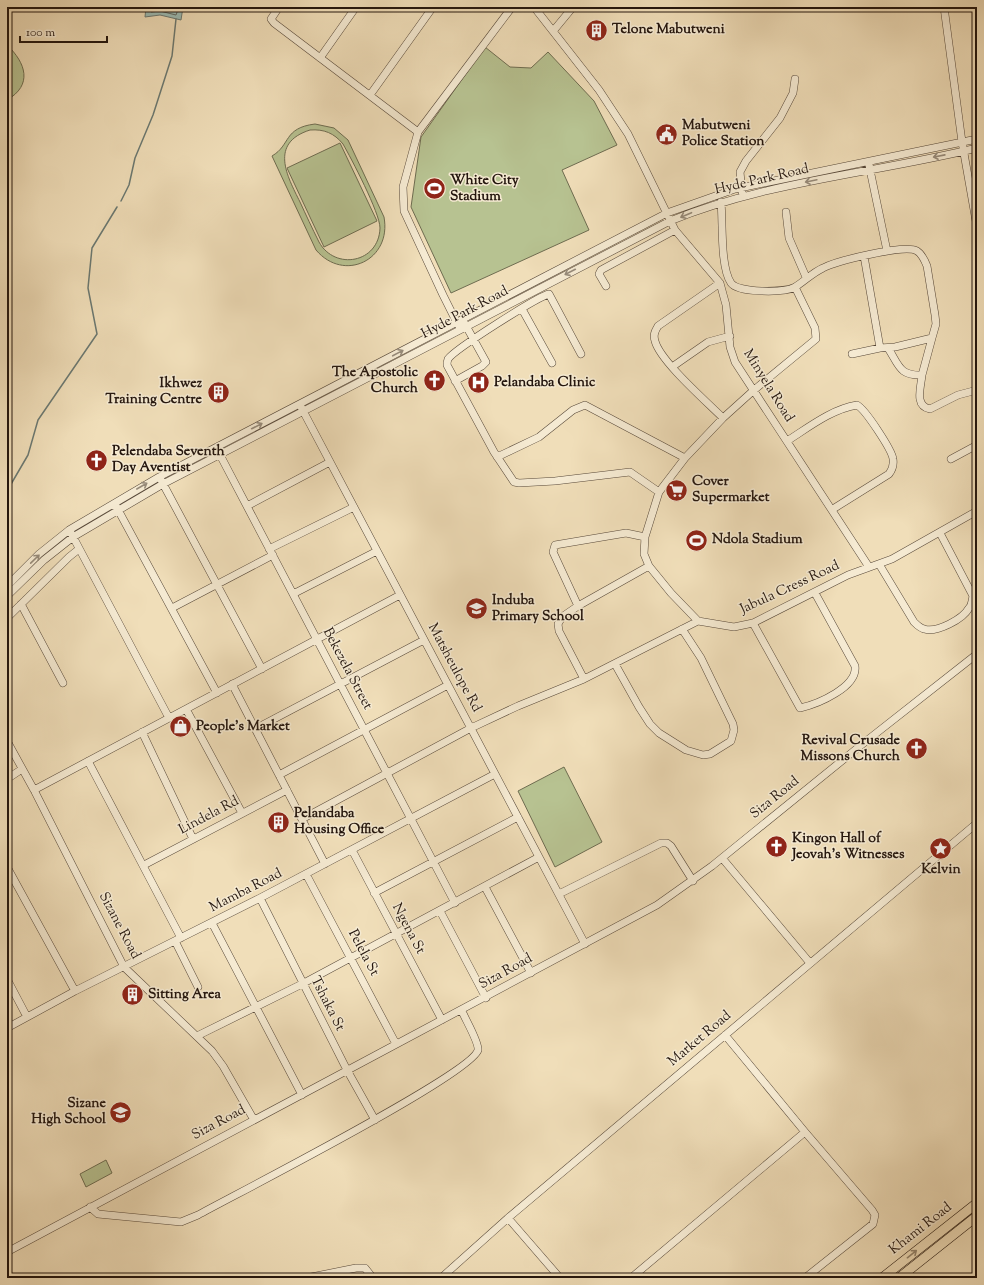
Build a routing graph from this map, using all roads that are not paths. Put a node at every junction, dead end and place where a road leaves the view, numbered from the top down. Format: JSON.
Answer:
{"nodes":[{"id":1,"x":279,"y":7,"type":"edge"},
{"id":2,"x":356,"y":7,"type":"edge"},
{"id":3,"x":433,"y":7,"type":"edge"},
{"id":4,"x":512,"y":7,"type":"edge"},
{"id":5,"x":534,"y":7,"type":"edge"},
{"id":6,"x":573,"y":7,"type":"edge"},
{"id":7,"x":944,"y":7,"type":"edge"},
{"id":8,"x":554,"y":30,"type":"junction"},
{"id":9,"x":320,"y":58,"type":"junction"},
{"id":10,"x":795,"y":79,"type":"dead end"},
{"id":11,"x":370,"y":95,"type":"junction"},
{"id":12,"x":418,"y":132,"type":"junction"},
{"id":13,"x":977,"y":139,"type":"edge"},
{"id":14,"x":962,"y":142,"type":"junction"},
{"id":15,"x":977,"y":148,"type":"edge"},
{"id":16,"x":964,"y":151,"type":"junction"},
{"id":17,"x":869,"y":165,"type":"junction"},
{"id":18,"x":741,"y":188,"type":"junction"},
{"id":19,"x":743,"y":196,"type":"junction"},
{"id":20,"x":721,"y":202,"type":"junction"},
{"id":21,"x":786,"y":212,"type":"dead end"},
{"id":22,"x":667,"y":213,"type":"junction"},
{"id":23,"x":670,"y":222,"type":"junction"},
{"id":24,"x":977,"y":227,"type":"edge"},
{"id":25,"x":675,"y":230,"type":"junction"},
{"id":26,"x":887,"y":251,"type":"junction"},
{"id":27,"x":864,"y":256,"type":"junction"},
{"id":28,"x":806,"y":277,"type":"junction"},
{"id":29,"x":720,"y":283,"type":"junction"},
{"id":30,"x":606,"y":286,"type":"dead end"},
{"id":31,"x":795,"y":287,"type":"junction"},
{"id":32,"x":522,"y":309,"type":"junction"},
{"id":33,"x":460,"y":321,"type":"junction"},
{"id":34,"x":464,"y":329,"type":"junction"},
{"id":35,"x":730,"y":336,"type":"junction"},
{"id":36,"x":932,"y":338,"type":"junction"},
{"id":37,"x":474,"y":339,"type":"junction"},
{"id":38,"x":884,"y":348,"type":"junction"},
{"id":39,"x":580,"y":354,"type":"dead end"},
{"id":40,"x":852,"y":354,"type":"dead end"},
{"id":41,"x":552,"y":363,"type":"dead end"},
{"id":42,"x":672,"y":367,"type":"junction"},
{"id":43,"x":922,"y":375,"type":"junction"},
{"id":44,"x":455,"y":381,"type":"junction"},
{"id":45,"x":754,"y":390,"type":"junction"},
{"id":46,"x":977,"y":390,"type":"edge"},
{"id":47,"x":301,"y":408,"type":"junction"},
{"id":48,"x":723,"y":418,"type":"junction"},
{"id":49,"x":787,"y":441,"type":"junction"},
{"id":50,"x":977,"y":445,"type":"edge"},
{"id":51,"x":216,"y":447,"type":"junction"},
{"id":52,"x":219,"y":454,"type":"junction"},
{"id":53,"x":497,"y":457,"type":"junction"},
{"id":54,"x":685,"y":458,"type":"junction"},
{"id":55,"x":951,"y":459,"type":"dead end"},
{"id":56,"x":330,"y":462,"type":"junction"},
{"id":57,"x":159,"y":476,"type":"junction"},
{"id":58,"x":163,"y":484,"type":"junction"},
{"id":59,"x":659,"y":492,"type":"junction"},
{"id":60,"x":114,"y":502,"type":"junction"},
{"id":61,"x":247,"y":506,"type":"junction"},
{"id":62,"x":354,"y":507,"type":"junction"},
{"id":63,"x":833,"y":509,"type":"junction"},
{"id":64,"x":118,"y":510,"type":"junction"},
{"id":65,"x":977,"y":511,"type":"edge"},
{"id":66,"x":69,"y":530,"type":"junction"},
{"id":67,"x":940,"y":533,"type":"junction"},
{"id":68,"x":73,"y":537,"type":"junction"},
{"id":69,"x":645,"y":537,"type":"junction"},
{"id":70,"x":79,"y":549,"type":"junction"},
{"id":71,"x":377,"y":550,"type":"junction"},
{"id":72,"x":271,"y":552,"type":"junction"},
{"id":73,"x":879,"y":564,"type":"junction"},
{"id":74,"x":649,"y":566,"type":"junction"},
{"id":75,"x":869,"y":567,"type":"junction"},
{"id":76,"x":216,"y":584,"type":"junction"},
{"id":77,"x":7,"y":586,"type":"edge"},
{"id":78,"x":815,"y":593,"type":"junction"},
{"id":79,"x":293,"y":594,"type":"junction"},
{"id":80,"x":400,"y":595,"type":"junction"},
{"id":81,"x":7,"y":596,"type":"edge"},
{"id":82,"x":21,"y":604,"type":"junction"},
{"id":83,"x":578,"y":606,"type":"junction"},
{"id":84,"x":172,"y":608,"type":"junction"},
{"id":85,"x":7,"y":618,"type":"edge"},
{"id":86,"x":698,"y":621,"type":"junction"},
{"id":87,"x":753,"y":623,"type":"junction"},
{"id":88,"x":682,"y":629,"type":"junction"},
{"id":89,"x":317,"y":640,"type":"junction"},
{"id":90,"x":424,"y":640,"type":"junction"},
{"id":91,"x":977,"y":654,"type":"edge"},
{"id":92,"x":615,"y":664,"type":"junction"},
{"id":93,"x":262,"y":669,"type":"junction"},
{"id":94,"x":584,"y":679,"type":"junction"},
{"id":95,"x":64,"y":683,"type":"dead end"},
{"id":96,"x":232,"y":684,"type":"junction"},
{"id":97,"x":341,"y":684,"type":"junction"},
{"id":98,"x":448,"y":685,"type":"junction"},
{"id":99,"x":217,"y":693,"type":"junction"},
{"id":100,"x":186,"y":709,"type":"junction"},
{"id":101,"x":169,"y":718,"type":"junction"},
{"id":102,"x":471,"y":728,"type":"junction"},
{"id":103,"x":256,"y":729,"type":"junction"},
{"id":104,"x":364,"y":730,"type":"junction"},
{"id":105,"x":142,"y":732,"type":"junction"},
{"id":106,"x":7,"y":741,"type":"edge"},
{"id":107,"x":88,"y":761,"type":"junction"},
{"id":108,"x":22,"y":769,"type":"junction"},
{"id":109,"x":387,"y":773,"type":"junction"},
{"id":110,"x":495,"y":774,"type":"junction"},
{"id":111,"x":279,"y":775,"type":"junction"},
{"id":112,"x":7,"y":779,"type":"edge"},
{"id":113,"x":34,"y":790,"type":"junction"},
{"id":114,"x":287,"y":790,"type":"junction"},
{"id":115,"x":242,"y":813,"type":"junction"},
{"id":116,"x":518,"y":817,"type":"junction"},
{"id":117,"x":411,"y":818,"type":"junction"},
{"id":118,"x":302,"y":819,"type":"junction"},
{"id":119,"x":977,"y":823,"type":"edge"},
{"id":120,"x":193,"y":839,"type":"junction"},
{"id":121,"x":352,"y":850,"type":"junction"},
{"id":122,"x":539,"y":857,"type":"junction"},
{"id":123,"x":722,"y":858,"type":"junction"},
{"id":124,"x":434,"y":862,"type":"junction"},
{"id":125,"x":325,"y":864,"type":"junction"},
{"id":126,"x":144,"y":865,"type":"junction"},
{"id":127,"x":7,"y":867,"type":"edge"},
{"id":128,"x":306,"y":874,"type":"junction"},
{"id":129,"x":693,"y":881,"type":"junction"},
{"id":130,"x":485,"y":887,"type":"junction"},
{"id":131,"x":374,"y":893,"type":"junction"},
{"id":132,"x":559,"y":894,"type":"junction"},
{"id":133,"x":260,"y":898,"type":"junction"},
{"id":134,"x":455,"y":903,"type":"junction"},
{"id":135,"x":440,"y":911,"type":"junction"},
{"id":136,"x":212,"y":923,"type":"junction"},
{"id":137,"x":396,"y":934,"type":"junction"},
{"id":138,"x":178,"y":939,"type":"junction"},
{"id":139,"x":586,"y":944,"type":"junction"},
{"id":140,"x":351,"y":957,"type":"junction"},
{"id":141,"x":810,"y":963,"type":"junction"},
{"id":142,"x":124,"y":967,"type":"junction"},
{"id":143,"x":531,"y":973,"type":"junction"},
{"id":144,"x":7,"y":979,"type":"edge"},
{"id":145,"x":302,"y":984,"type":"junction"},
{"id":146,"x":198,"y":987,"type":"dead end"},
{"id":147,"x":75,"y":991,"type":"junction"},
{"id":148,"x":486,"y":998,"type":"junction"},
{"id":149,"x":256,"y":1008,"type":"junction"},
{"id":150,"x":462,"y":1011,"type":"junction"},
{"id":151,"x":27,"y":1017,"type":"junction"},
{"id":152,"x":442,"y":1020,"type":"junction"},
{"id":153,"x":7,"y":1028,"type":"edge"},
{"id":154,"x":725,"y":1035,"type":"junction"},
{"id":155,"x":197,"y":1036,"type":"junction"},
{"id":156,"x":396,"y":1044,"type":"junction"},
{"id":157,"x":347,"y":1070,"type":"junction"},
{"id":158,"x":302,"y":1095,"type":"junction"},
{"id":159,"x":254,"y":1120,"type":"junction"},
{"id":160,"x":375,"y":1120,"type":"junction"},
{"id":161,"x":805,"y":1132,"type":"junction"},
{"id":162,"x":977,"y":1203,"type":"edge"},
{"id":163,"x":90,"y":1207,"type":"junction"},
{"id":164,"x":977,"y":1216,"type":"edge"},
{"id":165,"x":508,"y":1218,"type":"junction"},
{"id":166,"x":7,"y":1252,"type":"edge"},
{"id":167,"x":306,"y":1278,"type":"edge"},
{"id":168,"x":373,"y":1278,"type":"edge"},
{"id":169,"x":441,"y":1278,"type":"edge"},
{"id":170,"x":560,"y":1278,"type":"edge"},
{"id":171,"x":631,"y":1278,"type":"edge"},
{"id":172,"x":805,"y":1278,"type":"edge"},
{"id":173,"x":882,"y":1278,"type":"edge"},
{"id":174,"x":899,"y":1278,"type":"edge"}],
"edges":[{"from":1,"to":9,"type":"street"},
{"from":2,"to":9,"type":"street"},
{"from":3,"to":11,"type":"street"},
{"from":4,"to":12,"type":"street"},
{"from":5,"to":8,"type":"street","name":"Minyela Road"},
{"from":6,"to":8,"type":"street"},
{"from":7,"to":14,"type":"street"},
{"from":8,"to":22,"type":"street","name":"Minyela Road"},
{"from":9,"to":11,"type":"street"},
{"from":10,"to":18,"type":"street"},
{"from":11,"to":12,"type":"street"},
{"from":12,"to":33,"type":"street"},
{"from":13,"to":14,"type":"street","name":"Hyde Park Road"},
{"from":14,"to":16,"type":"street"},
{"from":14,"to":17,"type":"street","name":"Hyde Park Road"},
{"from":15,"to":16,"type":"street","name":"Hyde Park Road"},
{"from":16,"to":17,"type":"street","name":"Hyde Park Road","one_way":true},
{"from":16,"to":24,"type":"street"},
{"from":17,"to":18,"type":"street","name":"Hyde Park Road"},
{"from":17,"to":19,"type":"street","name":"Hyde Park Road","one_way":true},
{"from":17,"to":26,"type":"street"},
{"from":18,"to":19,"type":"street"},
{"from":18,"to":22,"type":"street","name":"Hyde Park Road"},
{"from":19,"to":20,"type":"street","name":"Hyde Park Road"},
{"from":20,"to":23,"type":"street","name":"Hyde Park Road","one_way":true},
{"from":20,"to":31,"type":"street"},
{"from":21,"to":28,"type":"street"},
{"from":22,"to":23,"type":"street","name":"Minyela Road"},
{"from":22,"to":33,"type":"street","name":"Hyde Park Road"},
{"from":23,"to":25,"type":"street","name":"Minyela Road"},
{"from":23,"to":34,"type":"street","name":"Hyde Park Road","one_way":true},
{"from":25,"to":29,"type":"street","name":"Minyela Road"},
{"from":25,"to":30,"type":"street"},
{"from":26,"to":27,"type":"street"},
{"from":26,"to":36,"type":"street"},
{"from":27,"to":28,"type":"street"},
{"from":27,"to":38,"type":"street"},
{"from":28,"to":31,"type":"street"},
{"from":29,"to":35,"type":"street","name":"Minyela Road"},
{"from":29,"to":42,"type":"street"},
{"from":31,"to":45,"type":"street"},
{"from":32,"to":37,"type":"street"},
{"from":32,"to":39,"type":"street"},
{"from":32,"to":41,"type":"street"},
{"from":33,"to":34,"type":"street"},
{"from":47,"to":33,"type":"street","name":"Hyde Park Road","one_way":true},
{"from":34,"to":37,"type":"street"},
{"from":34,"to":47,"type":"street","name":"Hyde Park Road"},
{"from":35,"to":42,"type":"street"},
{"from":35,"to":45,"type":"street","name":"Minyela Road"},
{"from":36,"to":38,"type":"street"},
{"from":36,"to":43,"type":"street"},
{"from":37,"to":44,"type":"street"},
{"from":37,"to":44,"type":"street"},
{"from":38,"to":40,"type":"street"},
{"from":38,"to":43,"type":"street"},
{"from":42,"to":48,"type":"street"},
{"from":43,"to":46,"type":"street"},
{"from":44,"to":53,"type":"street"},
{"from":45,"to":48,"type":"street"},
{"from":45,"to":49,"type":"street","name":"Minyela Road"},
{"from":51,"to":47,"type":"street","name":"Hyde Park Road","one_way":true},
{"from":47,"to":52,"type":"street","name":"Hyde Park Road"},
{"from":47,"to":56,"type":"street","name":"Matsheulope Rd"},
{"from":48,"to":54,"type":"street"},
{"from":49,"to":63,"type":"street","name":"Minyela Road"},
{"from":49,"to":63,"type":"street"},
{"from":50,"to":55,"type":"street"},
{"from":51,"to":52,"type":"street","name":"Bekezela Street"},
{"from":51,"to":57,"type":"street","name":"Hyde Park Road"},
{"from":52,"to":58,"type":"street","name":"Hyde Park Road"},
{"from":52,"to":61,"type":"street","name":"Bekezela Street"},
{"from":53,"to":54,"type":"street"},
{"from":53,"to":59,"type":"street"},
{"from":54,"to":59,"type":"street"},
{"from":56,"to":61,"type":"street"},
{"from":56,"to":62,"type":"street","name":"Matsheulope Rd"},
{"from":57,"to":58,"type":"street"},
{"from":60,"to":57,"type":"street","name":"Hyde Park Road","one_way":true},
{"from":58,"to":64,"type":"street","name":"Hyde Park Road"},
{"from":58,"to":76,"type":"street"},
{"from":59,"to":69,"type":"street"},
{"from":60,"to":64,"type":"street"},
{"from":60,"to":66,"type":"street","name":"Hyde Park Road"},
{"from":61,"to":72,"type":"street","name":"Bekezela Street"},
{"from":62,"to":71,"type":"street","name":"Matsheulope Rd"},
{"from":62,"to":72,"type":"street"},
{"from":63,"to":75,"type":"street","name":"Minyela Road"},
{"from":64,"to":68,"type":"street","name":"Hyde Park Road"},
{"from":64,"to":84,"type":"street"},
{"from":65,"to":67,"type":"street","name":"Jabula Cress Road"},
{"from":66,"to":68,"type":"street"},
{"from":77,"to":66,"type":"street","name":"Hyde Park Road","one_way":true},
{"from":67,"to":73,"type":"street","name":"Jabula Cress Road"},
{"from":67,"to":73,"type":"street"},
{"from":68,"to":70,"type":"street"},
{"from":68,"to":81,"type":"street","name":"Hyde Park Road"},
{"from":69,"to":74,"type":"street"},
{"from":69,"to":83,"type":"street"},
{"from":70,"to":82,"type":"street"},
{"from":70,"to":101,"type":"street"},
{"from":71,"to":79,"type":"street"},
{"from":71,"to":80,"type":"street","name":"Matsheulope Rd"},
{"from":72,"to":76,"type":"street"},
{"from":72,"to":79,"type":"street","name":"Bekezela Street"},
{"from":73,"to":75,"type":"street","name":"Jabula Cress Road"},
{"from":74,"to":83,"type":"street"},
{"from":74,"to":86,"type":"street"},
{"from":75,"to":78,"type":"street","name":"Jabula Cress Road"},
{"from":76,"to":84,"type":"street"},
{"from":76,"to":93,"type":"street"},
{"from":78,"to":87,"type":"street","name":"Jabula Cress Road"},
{"from":78,"to":87,"type":"street"},
{"from":79,"to":89,"type":"street","name":"Bekezela Street"},
{"from":80,"to":89,"type":"street"},
{"from":80,"to":90,"type":"street","name":"Matsheulope Rd"},
{"from":82,"to":85,"type":"street"},
{"from":82,"to":95,"type":"street"},
{"from":83,"to":94,"type":"street"},
{"from":84,"to":99,"type":"street"},
{"from":86,"to":87,"type":"street","name":"Jabula Cress Road"},
{"from":86,"to":88,"type":"street"},
{"from":88,"to":92,"type":"street"},
{"from":88,"to":92,"type":"street"},
{"from":89,"to":93,"type":"street"},
{"from":89,"to":97,"type":"street","name":"Bekezela Street"},
{"from":90,"to":97,"type":"street"},
{"from":90,"to":98,"type":"street","name":"Matsheulope Rd"},
{"from":91,"to":123,"type":"street","name":"Siza Road"},
{"from":92,"to":94,"type":"street"},
{"from":93,"to":96,"type":"street"},
{"from":94,"to":102,"type":"street"},
{"from":96,"to":99,"type":"street"},
{"from":96,"to":103,"type":"street"},
{"from":97,"to":103,"type":"street"},
{"from":97,"to":104,"type":"street","name":"Bekezela Street"},
{"from":98,"to":102,"type":"street","name":"Matsheulope Rd"},
{"from":98,"to":104,"type":"street"},
{"from":99,"to":100,"type":"street"},
{"from":100,"to":101,"type":"street"},
{"from":100,"to":115,"type":"street"},
{"from":101,"to":105,"type":"street"},
{"from":102,"to":109,"type":"street"},
{"from":102,"to":110,"type":"street","name":"Matsheulope Rd"},
{"from":103,"to":111,"type":"street"},
{"from":104,"to":109,"type":"street","name":"Bekezela Street"},
{"from":104,"to":111,"type":"street"},
{"from":105,"to":107,"type":"street"},
{"from":105,"to":120,"type":"street"},
{"from":106,"to":108,"type":"street","name":"Sizane Road"},
{"from":107,"to":113,"type":"street"},
{"from":107,"to":126,"type":"street"},
{"from":108,"to":112,"type":"street"},
{"from":108,"to":113,"type":"street","name":"Sizane Road"},
{"from":109,"to":117,"type":"street","name":"Bekezela Street"},
{"from":109,"to":118,"type":"street"},
{"from":110,"to":116,"type":"street","name":"Matsheulope Rd"},
{"from":110,"to":117,"type":"street","name":"Mamba Road"},
{"from":111,"to":114,"type":"street"},
{"from":113,"to":142,"type":"street","name":"Sizane Road"},
{"from":114,"to":115,"type":"street","name":"Lindela Rd"},
{"from":114,"to":118,"type":"street"},
{"from":115,"to":120,"type":"street","name":"Lindela Rd"},
{"from":116,"to":122,"type":"street","name":"Matsheulope Rd"},
{"from":116,"to":124,"type":"street"},
{"from":117,"to":121,"type":"street","name":"Mamba Road"},
{"from":117,"to":124,"type":"street","name":"Bekezela Street"},
{"from":118,"to":125,"type":"street"},
{"from":119,"to":141,"type":"street","name":"Market Road"},
{"from":120,"to":126,"type":"street","name":"Lindela Rd"},
{"from":121,"to":125,"type":"street","name":"Mamba Road"},
{"from":121,"to":131,"type":"street","name":"Ngena St"},
{"from":122,"to":130,"type":"street"},
{"from":122,"to":132,"type":"street","name":"Matsheulope Rd"},
{"from":123,"to":129,"type":"street","name":"Siza Road"},
{"from":123,"to":141,"type":"street"},
{"from":124,"to":131,"type":"street"},
{"from":124,"to":134,"type":"street","name":"Bekezela Street"},
{"from":125,"to":128,"type":"street","name":"Mamba Road"},
{"from":126,"to":138,"type":"street"},
{"from":127,"to":147,"type":"street"},
{"from":128,"to":133,"type":"street","name":"Mamba Road"},
{"from":128,"to":140,"type":"street","name":"Pelela St"},
{"from":129,"to":132,"type":"street"},
{"from":129,"to":139,"type":"street","name":"Siza Road"},
{"from":130,"to":134,"type":"street"},
{"from":130,"to":143,"type":"street"},
{"from":131,"to":137,"type":"street","name":"Ngena St"},
{"from":132,"to":139,"type":"street","name":"Matsheulope Rd"},
{"from":133,"to":136,"type":"street","name":"Mamba Road"},
{"from":133,"to":145,"type":"street","name":"Tshaka St"},
{"from":134,"to":135,"type":"street"},
{"from":135,"to":137,"type":"street"},
{"from":135,"to":148,"type":"street"},
{"from":136,"to":138,"type":"street","name":"Mamba Road"},
{"from":136,"to":149,"type":"street"},
{"from":137,"to":140,"type":"street"},
{"from":137,"to":152,"type":"street","name":"Ngena St"},
{"from":138,"to":142,"type":"street","name":"Mamba Road"},
{"from":138,"to":146,"type":"street"},
{"from":139,"to":143,"type":"street","name":"Siza Road"},
{"from":140,"to":145,"type":"street"},
{"from":140,"to":156,"type":"street","name":"Pelela St"},
{"from":141,"to":154,"type":"street","name":"Market Road"},
{"from":142,"to":147,"type":"street","name":"Mamba Road"},
{"from":142,"to":155,"type":"street","name":"Sizane Road"},
{"from":143,"to":148,"type":"street","name":"Siza Road"},
{"from":144,"to":151,"type":"street"},
{"from":145,"to":149,"type":"street"},
{"from":145,"to":157,"type":"street","name":"Tshaka St"},
{"from":147,"to":151,"type":"street","name":"Mamba Road"},
{"from":148,"to":150,"type":"street","name":"Siza Road"},
{"from":149,"to":155,"type":"street"},
{"from":149,"to":158,"type":"street"},
{"from":150,"to":152,"type":"street","name":"Siza Road"},
{"from":150,"to":160,"type":"street"},
{"from":151,"to":153,"type":"street","name":"Mamba Road"},
{"from":152,"to":156,"type":"street","name":"Siza Road"},
{"from":154,"to":161,"type":"street"},
{"from":154,"to":165,"type":"street","name":"Market Road"},
{"from":155,"to":159,"type":"street","name":"Sizane Road"},
{"from":156,"to":157,"type":"street","name":"Siza Road"},
{"from":157,"to":158,"type":"street","name":"Siza Road"},
{"from":157,"to":160,"type":"street","name":"Tshaka St"},
{"from":158,"to":159,"type":"street","name":"Siza Road"},
{"from":159,"to":163,"type":"street","name":"Siza Road"},
{"from":160,"to":163,"type":"street"},
{"from":161,"to":171,"type":"street"},
{"from":161,"to":172,"type":"street"},
{"from":173,"to":162,"type":"main road","name":"Khami Road","one_way":true},
{"from":163,"to":166,"type":"street","name":"Siza Road"},
{"from":164,"to":174,"type":"main road","name":"Khami Road"},
{"from":165,"to":169,"type":"street","name":"Market Road"},
{"from":165,"to":170,"type":"street"},
{"from":167,"to":168,"type":"street"}]}
